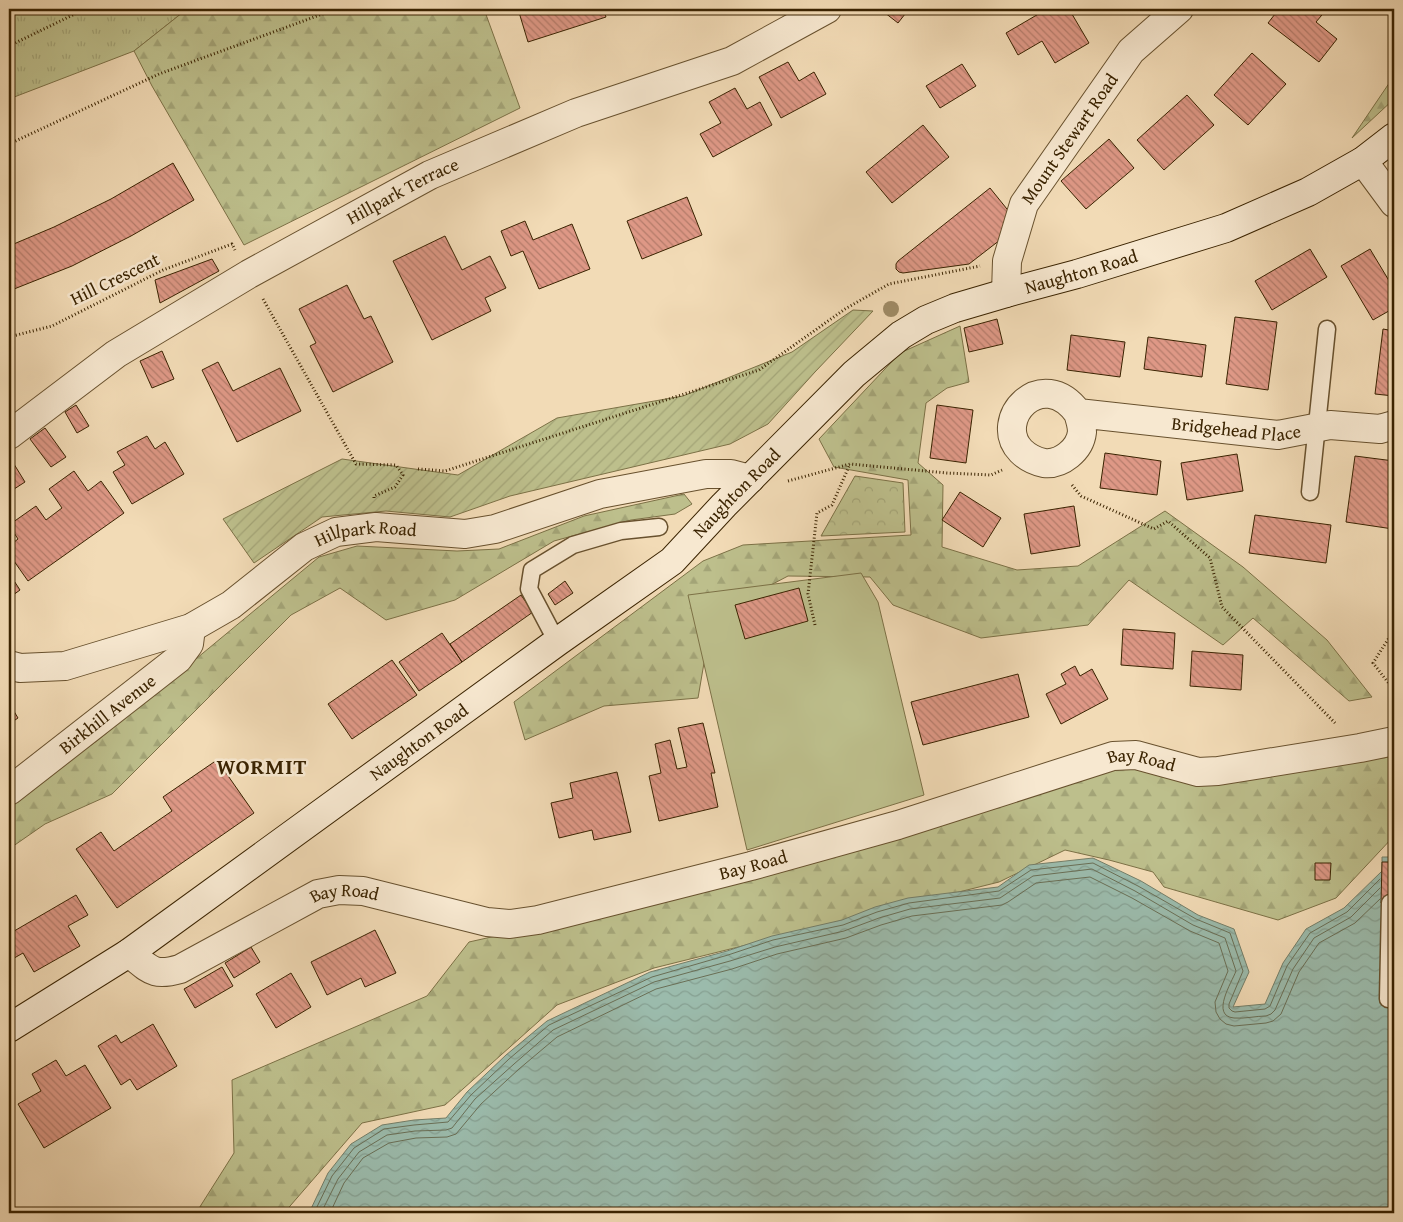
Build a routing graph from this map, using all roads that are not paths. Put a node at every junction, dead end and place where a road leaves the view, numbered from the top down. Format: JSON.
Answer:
{"nodes":[{"id":1,"x":827,"y":9,"type":"edge"},
{"id":2,"x":1179,"y":9,"type":"edge"},
{"id":3,"x":1394,"y":137,"type":"edge"},
{"id":4,"x":1363,"y":161,"type":"junction"},
{"id":5,"x":1394,"y":202,"type":"edge"},
{"id":6,"x":1006,"y":293,"type":"junction"},
{"id":7,"x":1327,"y":329,"type":"dead end"},
{"id":8,"x":1078,"y":413,"type":"junction"},
{"id":9,"x":1394,"y":425,"type":"edge"},
{"id":10,"x":1316,"y":428,"type":"junction"},
{"id":11,"x":9,"y":435,"type":"edge"},
{"id":12,"x":750,"y":479,"type":"junction"},
{"id":13,"x":1310,"y":492,"type":"dead end"},
{"id":14,"x":659,"y":527,"type":"dead end"},
{"id":15,"x":191,"y":628,"type":"junction"},
{"id":16,"x":557,"y":642,"type":"junction"},
{"id":17,"x":9,"y":665,"type":"edge"},
{"id":18,"x":1394,"y":741,"type":"edge"},
{"id":19,"x":9,"y":791,"type":"edge"},
{"id":20,"x":1390,"y":904,"type":"dead end"},
{"id":21,"x":129,"y":953,"type":"junction"},
{"id":22,"x":1388,"y":998,"type":"dead end"},
{"id":23,"x":9,"y":1028,"type":"edge"}],
"edges":[{"from":1,"to":11,"type":"street","name":"Hillpark Terrace"},
{"from":2,"to":6,"type":"street","name":"Mount Stewart Road"},
{"from":3,"to":4,"type":"street","name":"Naughton Road"},
{"from":4,"to":5,"type":"street"},
{"from":4,"to":6,"type":"street","name":"Naughton Road"},
{"from":6,"to":12,"type":"street","name":"Naughton Road"},
{"from":7,"to":10,"type":"lane"},
{"from":8,"to":8,"type":"street"},
{"from":8,"to":10,"type":"street","name":"Bridgehead Place"},
{"from":9,"to":10,"type":"street","name":"Bridgehead Place"},
{"from":10,"to":13,"type":"lane"},
{"from":12,"to":15,"type":"street","name":"Hillpark Road"},
{"from":12,"to":16,"type":"street","name":"Naughton Road"},
{"from":14,"to":16,"type":"lane"},
{"from":15,"to":17,"type":"street","name":"Hillpark Road"},
{"from":15,"to":19,"type":"street","name":"Birkhill Avenue"},
{"from":16,"to":21,"type":"street","name":"Naughton Road"},
{"from":18,"to":21,"type":"street","name":"Bay Road"},
{"from":20,"to":22,"type":"lane"},
{"from":21,"to":23,"type":"street","name":"Naughton Road"}]}
